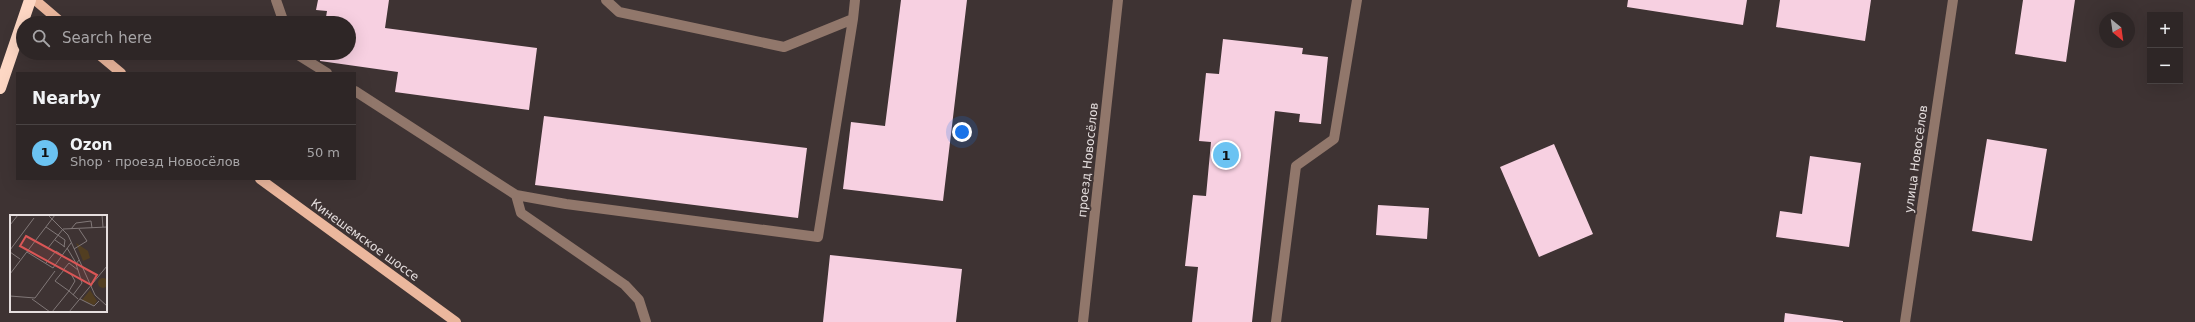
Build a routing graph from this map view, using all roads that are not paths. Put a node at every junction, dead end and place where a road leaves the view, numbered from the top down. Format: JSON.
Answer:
{"nodes":[{"id":1,"x":30,"y":0,"type":"edge"},
{"id":2,"x":35,"y":0,"type":"edge"},
{"id":3,"x":276,"y":0,"type":"edge"},
{"id":4,"x":606,"y":0,"type":"edge"},
{"id":5,"x":854,"y":0,"type":"edge"},
{"id":6,"x":1118,"y":0,"type":"edge"},
{"id":7,"x":1357,"y":0,"type":"edge"},
{"id":8,"x":1953,"y":0,"type":"edge"},
{"id":9,"x":25,"y":16,"type":"edge"},
{"id":10,"x":54,"y":16,"type":"edge"},
{"id":11,"x":282,"y":16,"type":"edge"},
{"id":12,"x":853,"y":19,"type":"junction"},
{"id":13,"x":16,"y":41,"type":"edge"},
{"id":14,"x":105,"y":60,"type":"edge"},
{"id":15,"x":307,"y":60,"type":"edge"},
{"id":16,"x":120,"y":72,"type":"edge"},
{"id":17,"x":325,"y":72,"type":"edge"},
{"id":18,"x":0,"y":88,"type":"edge"},
{"id":19,"x":356,"y":92,"type":"edge"},
{"id":20,"x":261,"y":180,"type":"edge"},
{"id":21,"x":516,"y":195,"type":"junction"},
{"id":22,"x":456,"y":322,"type":"edge"},
{"id":23,"x":646,"y":322,"type":"edge"},
{"id":24,"x":1083,"y":322,"type":"edge"},
{"id":25,"x":1276,"y":322,"type":"edge"},
{"id":26,"x":1905,"y":322,"type":"edge"}],
"edges":[{"from":1,"to":9,"type":"highway"},
{"from":2,"to":10,"type":"main road"},
{"from":3,"to":11,"type":"street"},
{"from":4,"to":12,"type":"street"},
{"from":5,"to":12,"type":"street"},
{"from":6,"to":24,"type":"street","name":"проезд Новосёлов"},
{"from":7,"to":25,"type":"street"},
{"from":8,"to":26,"type":"street","name":"улица Новосёлов"},
{"from":12,"to":21,"type":"street"},
{"from":13,"to":18,"type":"highway"},
{"from":14,"to":16,"type":"main road"},
{"from":15,"to":17,"type":"street"},
{"from":19,"to":21,"type":"street"},
{"from":20,"to":22,"type":"main road","name":"Кинешемское шоссе"},
{"from":21,"to":23,"type":"street"}]}
